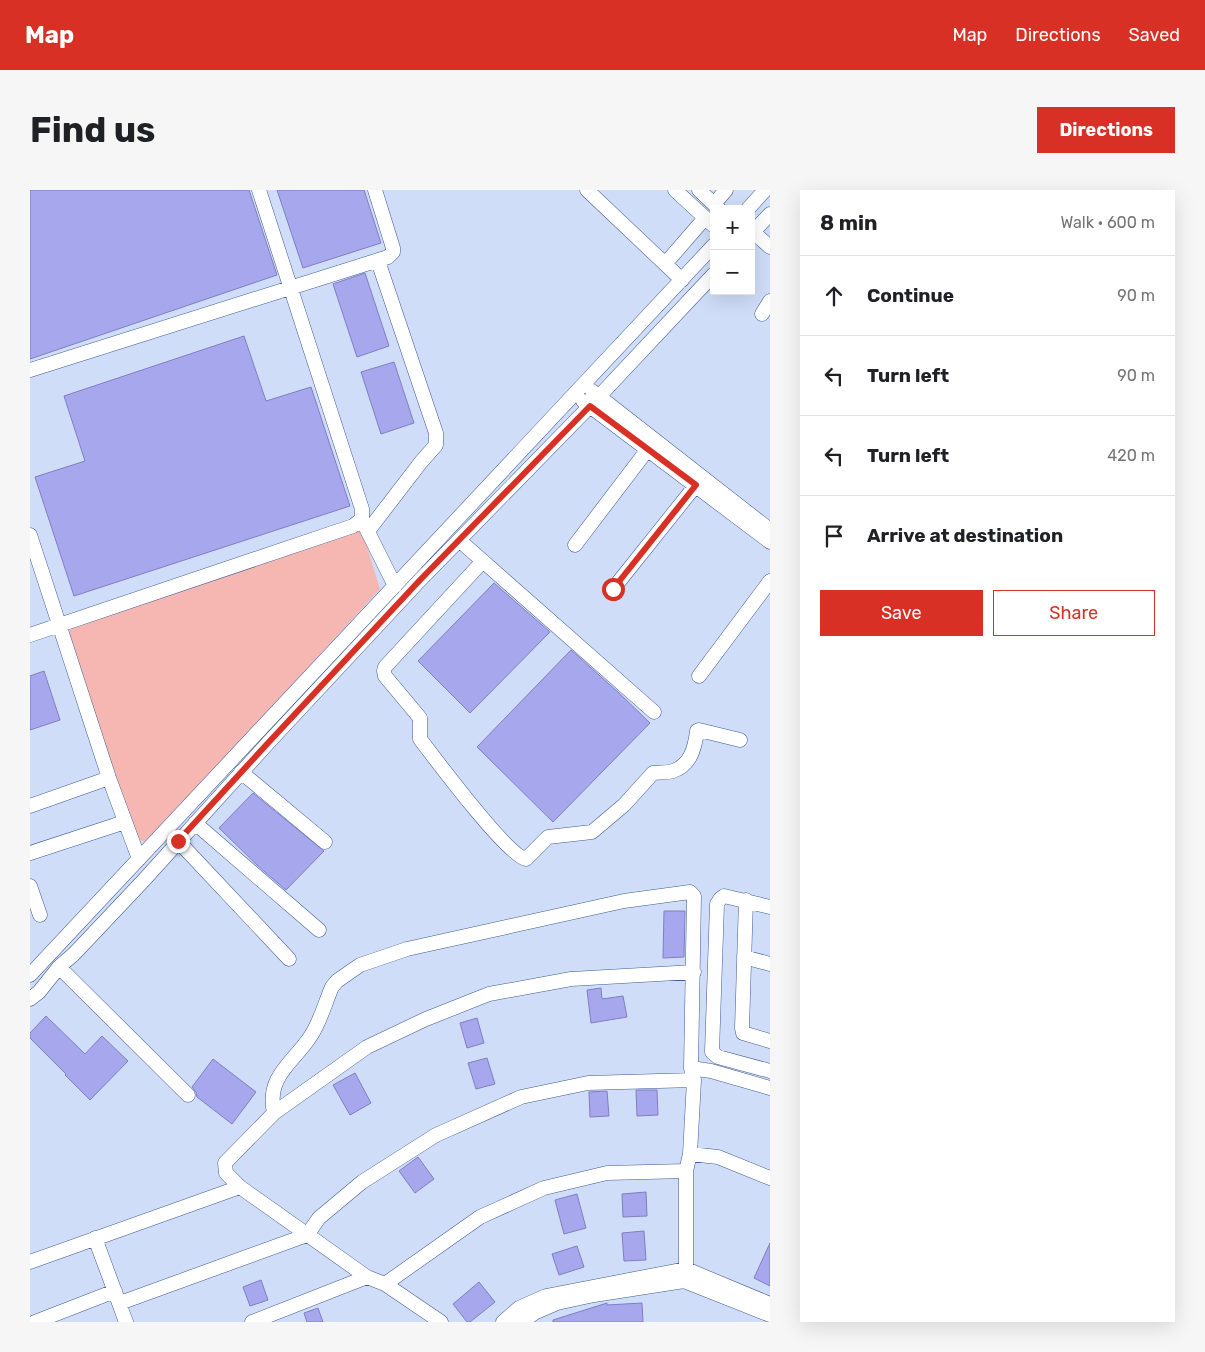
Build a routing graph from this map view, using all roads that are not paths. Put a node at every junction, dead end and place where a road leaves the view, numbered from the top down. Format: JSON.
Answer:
{"nodes":[{"id":1,"x":259,"y":190,"type":"edge"},
{"id":2,"x":375,"y":190,"type":"edge"},
{"id":3,"x":588,"y":190,"type":"edge"},
{"id":4,"x":675,"y":190,"type":"edge"},
{"id":5,"x":699,"y":190,"type":"edge"},
{"id":6,"x":726,"y":190,"type":"edge"},
{"id":7,"x":765,"y":190,"type":"edge"},
{"id":8,"x":715,"y":205,"type":"edge"},
{"id":9,"x":718,"y":205,"type":"edge"},
{"id":10,"x":752,"y":205,"type":"edge"},
{"id":11,"x":770,"y":214,"type":"edge"},
{"id":12,"x":710,"y":222,"type":"edge"},
{"id":13,"x":755,"y":230,"type":"edge"},
{"id":14,"x":755,"y":235,"type":"edge"},
{"id":15,"x":770,"y":247,"type":"edge"},
{"id":16,"x":710,"y":249,"type":"edge"},
{"id":17,"x":378,"y":261,"type":"junction"},
{"id":18,"x":665,"y":264,"type":"junction"},
{"id":19,"x":710,"y":278,"type":"edge"},
{"id":20,"x":682,"y":280,"type":"junction"},
{"id":21,"x":290,"y":287,"type":"junction"},
{"id":22,"x":770,"y":301,"type":"edge"},
{"id":23,"x":762,"y":314,"type":"dead end"},
{"id":24,"x":30,"y":370,"type":"edge"},
{"id":25,"x":579,"y":389,"type":"junction"},
{"id":26,"x":594,"y":401,"type":"junction"},
{"id":27,"x":648,"y":449,"type":"junction"},
{"id":28,"x":696,"y":485,"type":"junction"},
{"id":29,"x":365,"y":525,"type":"junction"},
{"id":30,"x":770,"y":530,"type":"edge"},
{"id":31,"x":30,"y":535,"type":"edge"},
{"id":32,"x":459,"y":540,"type":"junction"},
{"id":33,"x":770,"y":542,"type":"edge"},
{"id":34,"x":575,"y":545,"type":"dead end"},
{"id":35,"x":483,"y":561,"type":"junction"},
{"id":36,"x":770,"y":581,"type":"edge"},
{"id":37,"x":395,"y":586,"type":"junction"},
{"id":38,"x":613,"y":589,"type":"dead end"},
{"id":39,"x":60,"y":625,"type":"junction"},
{"id":40,"x":30,"y":635,"type":"edge"},
{"id":41,"x":699,"y":676,"type":"dead end"},
{"id":42,"x":288,"y":700,"type":"junction"},
{"id":43,"x":299,"y":709,"type":"junction"},
{"id":44,"x":654,"y":712,"type":"dead end"},
{"id":45,"x":740,"y":740,"type":"dead end"},
{"id":46,"x":241,"y":772,"type":"junction"},
{"id":47,"x":109,"y":778,"type":"junction"},
{"id":48,"x":30,"y":806,"type":"edge"},
{"id":49,"x":125,"y":822,"type":"junction"},
{"id":50,"x":195,"y":823,"type":"junction"},
{"id":51,"x":178,"y":841,"type":"junction"},
{"id":52,"x":325,"y":842,"type":"dead end"},
{"id":53,"x":30,"y":853,"type":"edge"},
{"id":54,"x":139,"y":859,"type":"junction"},
{"id":55,"x":30,"y":886,"type":"edge"},
{"id":56,"x":746,"y":900,"type":"junction"},
{"id":57,"x":770,"y":907,"type":"edge"},
{"id":58,"x":40,"y":915,"type":"dead end"},
{"id":59,"x":319,"y":930,"type":"dead end"},
{"id":60,"x":744,"y":957,"type":"junction"},
{"id":61,"x":289,"y":959,"type":"dead end"},
{"id":62,"x":770,"y":964,"type":"edge"},
{"id":63,"x":59,"y":967,"type":"junction"},
{"id":64,"x":694,"y":972,"type":"junction"},
{"id":65,"x":30,"y":975,"type":"edge"},
{"id":66,"x":30,"y":999,"type":"edge"},
{"id":67,"x":770,"y":1040,"type":"edge"},
{"id":68,"x":770,"y":1071,"type":"edge"},
{"id":69,"x":693,"y":1074,"type":"junction"},
{"id":70,"x":770,"y":1088,"type":"edge"},
{"id":71,"x":188,"y":1095,"type":"dead end"},
{"id":72,"x":274,"y":1113,"type":"junction"},
{"id":73,"x":690,"y":1154,"type":"junction"},
{"id":74,"x":686,"y":1171,"type":"junction"},
{"id":75,"x":770,"y":1178,"type":"edge"},
{"id":76,"x":240,"y":1187,"type":"junction"},
{"id":77,"x":307,"y":1236,"type":"junction"},
{"id":78,"x":96,"y":1238,"type":"junction"},
{"id":79,"x":30,"y":1262,"type":"edge"},
{"id":80,"x":685,"y":1275,"type":"junction"},
{"id":81,"x":367,"y":1277,"type":"junction"},
{"id":82,"x":385,"y":1284,"type":"junction"},
{"id":83,"x":117,"y":1297,"type":"junction"},
{"id":84,"x":770,"y":1304,"type":"edge"},
{"id":85,"x":770,"y":1315,"type":"edge"},
{"id":86,"x":35,"y":1322,"type":"edge"},
{"id":87,"x":126,"y":1322,"type":"edge"},
{"id":88,"x":252,"y":1322,"type":"edge"},
{"id":89,"x":442,"y":1322,"type":"edge"},
{"id":90,"x":503,"y":1322,"type":"edge"},
{"id":91,"x":521,"y":1322,"type":"edge"}],
"edges":[{"from":1,"to":21,"type":"street"},
{"from":2,"to":17,"type":"street"},
{"from":3,"to":18,"type":"street"},
{"from":4,"to":12,"type":"street"},
{"from":5,"to":8,"type":"street"},
{"from":6,"to":9,"type":"street"},
{"from":7,"to":10,"type":"street"},
{"from":11,"to":13,"type":"street"},
{"from":12,"to":18,"type":"street"},
{"from":14,"to":15,"type":"street"},
{"from":16,"to":20,"type":"street"},
{"from":17,"to":21,"type":"street"},
{"from":17,"to":29,"type":"street"},
{"from":18,"to":20,"type":"street"},
{"from":19,"to":26,"type":"street"},
{"from":20,"to":25,"type":"street"},
{"from":21,"to":24,"type":"street"},
{"from":21,"to":29,"type":"street"},
{"from":22,"to":23,"type":"street"},
{"from":25,"to":26,"type":"street"},
{"from":25,"to":37,"type":"street"},
{"from":26,"to":27,"type":"street"},
{"from":26,"to":30,"type":"street"},
{"from":26,"to":32,"type":"street"},
{"from":27,"to":28,"type":"street"},
{"from":27,"to":34,"type":"street"},
{"from":28,"to":33,"type":"street"},
{"from":28,"to":38,"type":"street"},
{"from":29,"to":37,"type":"street"},
{"from":29,"to":39,"type":"street"},
{"from":31,"to":39,"type":"street"},
{"from":32,"to":35,"type":"street"},
{"from":32,"to":43,"type":"street"},
{"from":35,"to":44,"type":"street"},
{"from":35,"to":45,"type":"street"},
{"from":36,"to":41,"type":"street"},
{"from":37,"to":42,"type":"street"},
{"from":39,"to":40,"type":"street"},
{"from":39,"to":47,"type":"street"},
{"from":42,"to":43,"type":"street"},
{"from":42,"to":54,"type":"street"},
{"from":43,"to":46,"type":"street"},
{"from":46,"to":50,"type":"street"},
{"from":46,"to":52,"type":"street"},
{"from":47,"to":48,"type":"street"},
{"from":47,"to":49,"type":"street"},
{"from":49,"to":53,"type":"street"},
{"from":49,"to":54,"type":"street"},
{"from":50,"to":51,"type":"street"},
{"from":50,"to":59,"type":"street"},
{"from":51,"to":61,"type":"street"},
{"from":51,"to":63,"type":"street"},
{"from":54,"to":65,"type":"street"},
{"from":55,"to":58,"type":"street"},
{"from":56,"to":57,"type":"street"},
{"from":56,"to":60,"type":"street"},
{"from":56,"to":68,"type":"street"},
{"from":60,"to":62,"type":"street"},
{"from":60,"to":67,"type":"street"},
{"from":63,"to":66,"type":"street"},
{"from":63,"to":71,"type":"street"},
{"from":64,"to":69,"type":"street"},
{"from":64,"to":72,"type":"street"},
{"from":64,"to":72,"type":"street"},
{"from":69,"to":70,"type":"street"},
{"from":69,"to":73,"type":"street"},
{"from":69,"to":77,"type":"street"},
{"from":72,"to":76,"type":"street"},
{"from":73,"to":74,"type":"street"},
{"from":73,"to":75,"type":"street"},
{"from":74,"to":80,"type":"street"},
{"from":74,"to":82,"type":"street"},
{"from":76,"to":77,"type":"street"},
{"from":76,"to":78,"type":"street"},
{"from":77,"to":81,"type":"street"},
{"from":77,"to":83,"type":"street"},
{"from":78,"to":79,"type":"street"},
{"from":78,"to":83,"type":"street"},
{"from":80,"to":84,"type":"street"},
{"from":80,"to":85,"type":"street"},
{"from":80,"to":90,"type":"street"},
{"from":80,"to":91,"type":"street"},
{"from":81,"to":82,"type":"street"},
{"from":81,"to":88,"type":"street"},
{"from":82,"to":89,"type":"street"},
{"from":83,"to":86,"type":"street"},
{"from":83,"to":87,"type":"street"}]}
